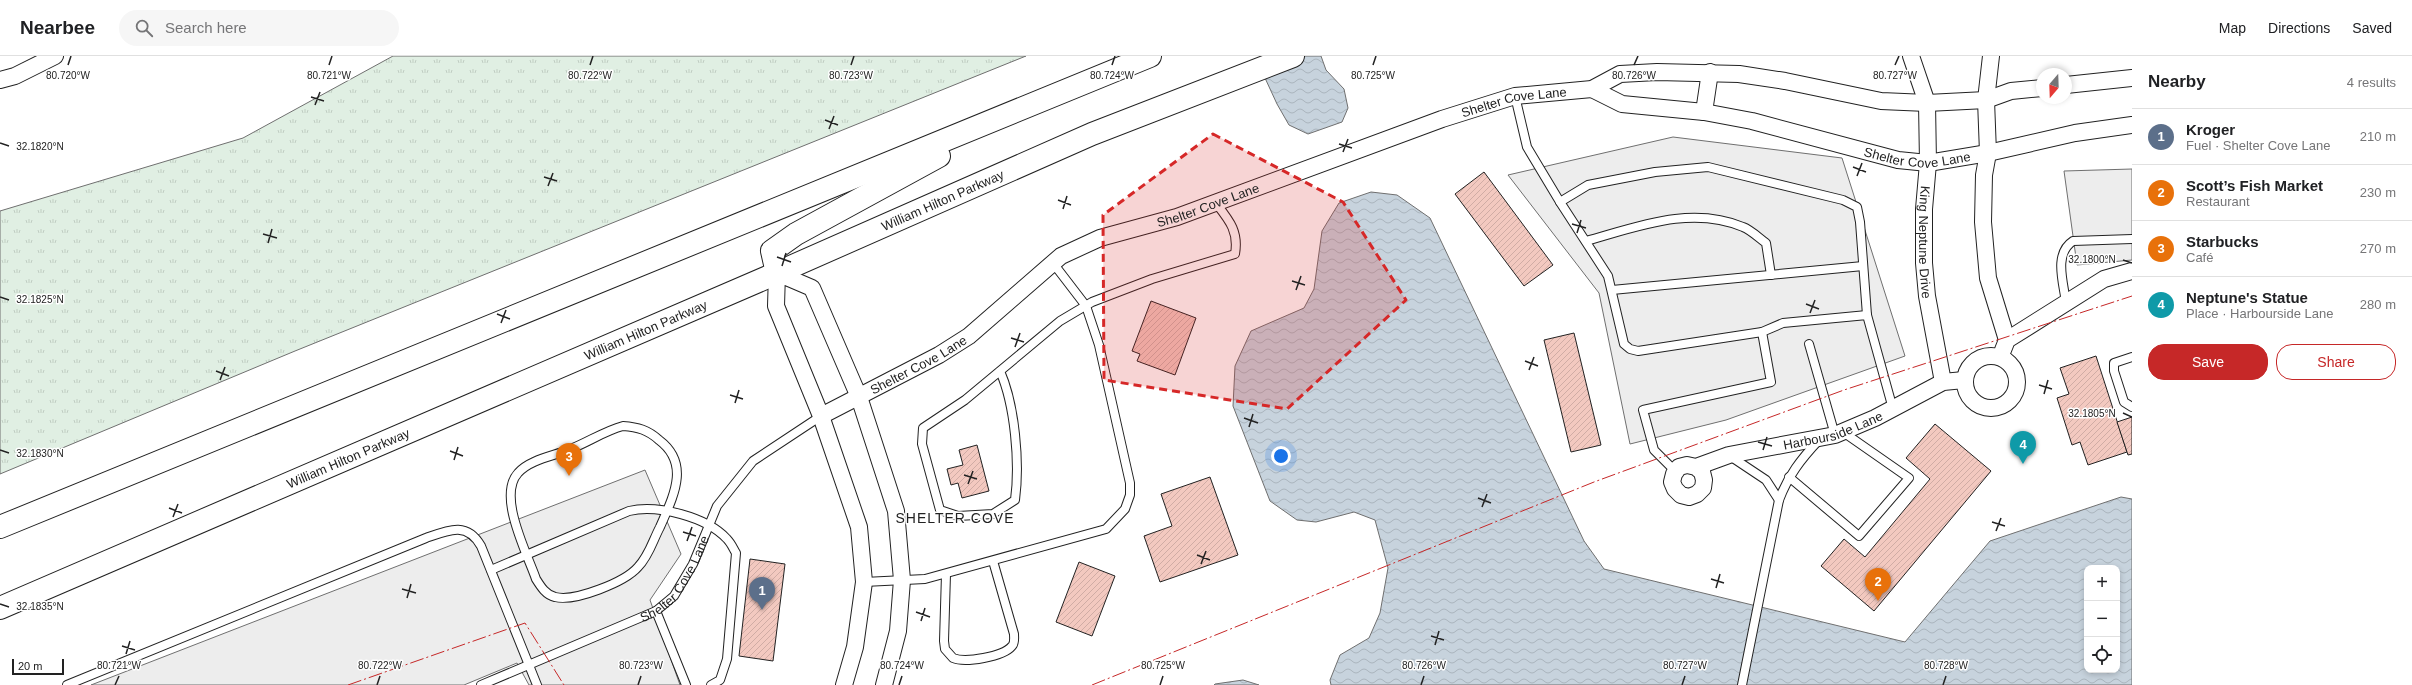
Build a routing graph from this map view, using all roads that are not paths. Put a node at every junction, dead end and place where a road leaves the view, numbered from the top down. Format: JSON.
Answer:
{"nodes":[{"id":1,"x":55,"y":56,"type":"edge"},
{"id":2,"x":1150,"y":56,"type":"edge"},
{"id":3,"x":1293,"y":56,"type":"edge"},
{"id":4,"x":1911,"y":56,"type":"edge"},
{"id":5,"x":1991,"y":56,"type":"edge"},
{"id":6,"x":1710,"y":72,"type":"junction"},
{"id":7,"x":2132,"y":78,"type":"edge"},
{"id":8,"x":0,"y":80,"type":"edge"},
{"id":9,"x":2072,"y":84,"type":"edge"},
{"id":10,"x":1592,"y":89,"type":"junction"},
{"id":11,"x":2036,"y":89,"type":"edge"},
{"id":12,"x":1515,"y":96,"type":"junction"},
{"id":13,"x":1986,"y":100,"type":"junction"},
{"id":14,"x":1037,"y":103,"type":"junction"},
{"id":15,"x":1927,"y":103,"type":"junction"},
{"id":16,"x":1704,"y":112,"type":"junction"},
{"id":17,"x":2132,"y":125,"type":"edge"},
{"id":18,"x":1988,"y":153,"type":"junction"},
{"id":19,"x":1928,"y":163,"type":"junction"},
{"id":20,"x":1215,"y":202,"type":"junction"},
{"id":21,"x":1560,"y":202,"type":"junction"},
{"id":22,"x":2132,"y":238,"type":"edge"},
{"id":23,"x":1586,"y":241,"type":"junction"},
{"id":24,"x":1053,"y":263,"type":"junction"},
{"id":25,"x":1864,"y":266,"type":"junction"},
{"id":26,"x":2132,"y":272,"type":"edge"},
{"id":27,"x":777,"y":273,"type":"junction"},
{"id":28,"x":1771,"y":275,"type":"junction"},
{"id":29,"x":1612,"y":290,"type":"junction"},
{"id":30,"x":2066,"y":303,"type":"junction"},
{"id":31,"x":1086,"y":306,"type":"junction"},
{"id":32,"x":1867,"y":315,"type":"junction"},
{"id":33,"x":1762,"y":332,"type":"junction"},
{"id":34,"x":2007,"y":340,"type":"junction"},
{"id":35,"x":1809,"y":344,"type":"dead end"},
{"id":36,"x":2000,"y":357,"type":"junction"},
{"id":37,"x":2132,"y":357,"type":"edge"},
{"id":38,"x":1000,"y":371,"type":"junction"},
{"id":39,"x":1964,"y":380,"type":"junction"},
{"id":40,"x":1943,"y":382,"type":"junction"},
{"id":41,"x":859,"y":397,"type":"junction"},
{"id":42,"x":2132,"y":407,"type":"edge"},
{"id":43,"x":1893,"y":408,"type":"junction"},
{"id":44,"x":821,"y":416,"type":"junction"},
{"id":45,"x":1833,"y":435,"type":"junction"},
{"id":46,"x":1729,"y":455,"type":"junction"},
{"id":47,"x":1696,"y":467,"type":"junction"},
{"id":48,"x":1676,"y":472,"type":"junction"},
{"id":49,"x":1789,"y":477,"type":"junction"},
{"id":50,"x":1779,"y":500,"type":"junction"},
{"id":51,"x":667,"y":511,"type":"junction"},
{"id":52,"x":708,"y":525,"type":"junction"},
{"id":53,"x":0,"y":527,"type":"edge"},
{"id":54,"x":528,"y":554,"type":"junction"},
{"id":55,"x":993,"y":561,"type":"junction"},
{"id":56,"x":491,"y":570,"type":"junction"},
{"id":57,"x":946,"y":574,"type":"junction"},
{"id":58,"x":902,"y":580,"type":"junction"},
{"id":59,"x":864,"y":582,"type":"junction"},
{"id":60,"x":0,"y":608,"type":"edge"},
{"id":61,"x":656,"y":611,"type":"junction"},
{"id":62,"x":530,"y":666,"type":"junction"},
{"id":63,"x":67,"y":685,"type":"edge"},
{"id":64,"x":481,"y":685,"type":"edge"},
{"id":65,"x":537,"y":685,"type":"edge"},
{"id":66,"x":686,"y":685,"type":"edge"},
{"id":67,"x":711,"y":685,"type":"edge"},
{"id":68,"x":844,"y":685,"type":"edge"},
{"id":69,"x":884,"y":685,"type":"edge"},
{"id":70,"x":1742,"y":685,"type":"edge"}],
"edges":[{"from":1,"to":8,"type":"street"},
{"from":2,"to":14,"type":"highway"},
{"from":3,"to":27,"type":"highway","name":"William Hilton Parkway"},
{"from":4,"to":15,"type":"street","name":"King Neptune Drive"},
{"from":5,"to":13,"type":"street"},
{"from":6,"to":10,"type":"street","name":"Shelter Cove Lane"},
{"from":6,"to":15,"type":"street","name":"Shelter Cove Lane"},
{"from":6,"to":16,"type":"street"},
{"from":7,"to":9,"type":"street"},
{"from":10,"to":12,"type":"street","name":"Shelter Cove Lane"},
{"from":10,"to":16,"type":"street","name":"Shelter Cove Lane"},
{"from":11,"to":13,"type":"street","name":"Shelter Cove Lane"},
{"from":12,"to":20,"type":"street","name":"Shelter Cove Lane"},
{"from":12,"to":21,"type":"lane"},
{"from":13,"to":15,"type":"street","name":"Shelter Cove Lane"},
{"from":13,"to":18,"type":"street"},
{"from":14,"to":27,"type":"highway"},
{"from":14,"to":53,"type":"highway"},
{"from":15,"to":19,"type":"street","name":"King Neptune Drive"},
{"from":16,"to":19,"type":"street","name":"Shelter Cove Lane"},
{"from":17,"to":18,"type":"street","name":"Shelter Cove Lane"},
{"from":18,"to":19,"type":"street","name":"Shelter Cove Lane"},
{"from":18,"to":34,"type":"street"},
{"from":19,"to":40,"type":"street","name":"King Neptune Drive"},
{"from":20,"to":24,"type":"street","name":"Shelter Cove Lane"},
{"from":20,"to":31,"type":"lane"},
{"from":21,"to":23,"type":"lane"},
{"from":21,"to":25,"type":"lane"},
{"from":22,"to":30,"type":"lane"},
{"from":23,"to":28,"type":"lane"},
{"from":23,"to":29,"type":"lane"},
{"from":24,"to":31,"type":"lane"},
{"from":24,"to":41,"type":"street","name":"Shelter Cove Lane"},
{"from":25,"to":28,"type":"lane"},
{"from":25,"to":32,"type":"lane"},
{"from":26,"to":30,"type":"street"},
{"from":27,"to":41,"type":"street","name":"Shelter Cove Lane"},
{"from":27,"to":44,"type":"street"},
{"from":27,"to":60,"type":"highway","name":"William Hilton Parkway"},
{"from":28,"to":29,"type":"lane"},
{"from":29,"to":33,"type":"lane"},
{"from":30,"to":34,"type":"street"},
{"from":31,"to":38,"type":"lane"},
{"from":31,"to":55,"type":"lane"},
{"from":32,"to":33,"type":"lane"},
{"from":32,"to":43,"type":"lane"},
{"from":33,"to":48,"type":"lane"},
{"from":34,"to":36,"type":"street"},
{"from":35,"to":45,"type":"lane"},
{"from":36,"to":39,"type":"street"},
{"from":36,"to":39,"type":"street"},
{"from":37,"to":42,"type":"lane"},
{"from":38,"to":38,"type":"lane"},
{"from":39,"to":40,"type":"street","name":"Harbourside Lane"},
{"from":40,"to":43,"type":"street","name":"Harbourside Lane"},
{"from":41,"to":44,"type":"street","name":"Shelter Cove Lane"},
{"from":41,"to":58,"type":"street","name":"Shelter Cove Lane"},
{"from":43,"to":45,"type":"street","name":"Harbourside Lane"},
{"from":44,"to":52,"type":"lane","name":"Shelter Cove Lane"},
{"from":44,"to":59,"type":"street"},
{"from":45,"to":46,"type":"street","name":"Harbourside Lane"},
{"from":45,"to":49,"type":"lane"},
{"from":45,"to":49,"type":"lane"},
{"from":46,"to":47,"type":"street","name":"Harbourside Lane"},
{"from":46,"to":50,"type":"lane"},
{"from":47,"to":48,"type":"street","name":"Harbourside Lane"},
{"from":47,"to":48,"type":"street"},
{"from":49,"to":50,"type":"lane"},
{"from":50,"to":70,"type":"lane"},
{"from":51,"to":52,"type":"lane"},
{"from":51,"to":54,"type":"lane"},
{"from":51,"to":54,"type":"lane"},
{"from":51,"to":54,"type":"lane"},
{"from":52,"to":61,"type":"lane","name":"Shelter Cove Lane"},
{"from":52,"to":67,"type":"lane"},
{"from":54,"to":56,"type":"lane"},
{"from":55,"to":57,"type":"lane"},
{"from":55,"to":57,"type":"lane"},
{"from":56,"to":62,"type":"lane"},
{"from":56,"to":63,"type":"lane"},
{"from":57,"to":58,"type":"lane"},
{"from":58,"to":59,"type":"lane"},
{"from":58,"to":69,"type":"street","name":"Shelter Cove Lane"},
{"from":59,"to":68,"type":"street"},
{"from":61,"to":62,"type":"lane","name":"Shelter Cove Lane"},
{"from":61,"to":66,"type":"lane"},
{"from":62,"to":64,"type":"lane","name":"Shelter Cove Lane"},
{"from":62,"to":65,"type":"lane"}]}
